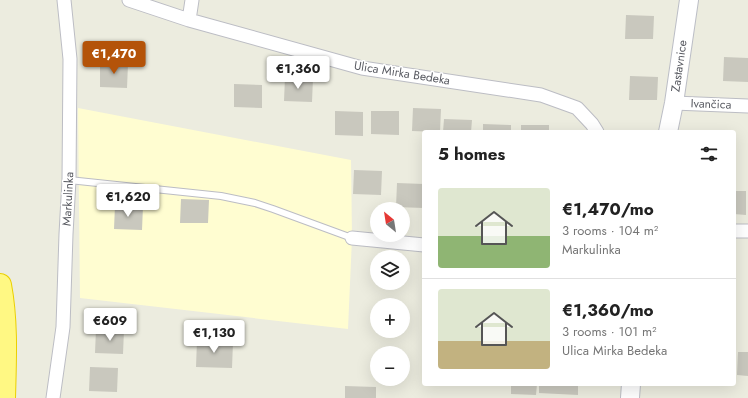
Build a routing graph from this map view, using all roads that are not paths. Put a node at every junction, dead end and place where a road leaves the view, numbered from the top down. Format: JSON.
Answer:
{"nodes":[{"id":1,"x":64,"y":0,"type":"edge"},
{"id":2,"x":129,"y":0,"type":"edge"},
{"id":3,"x":192,"y":0,"type":"edge"},
{"id":4,"x":689,"y":0,"type":"edge"},
{"id":5,"x":189,"y":20,"type":"junction"},
{"id":6,"x":674,"y":103,"type":"junction"},
{"id":7,"x":748,"y":106,"type":"edge"},
{"id":8,"x":596,"y":130,"type":"edge"},
{"id":9,"x":668,"y":130,"type":"edge"},
{"id":10,"x":69,"y":180,"type":"junction"},
{"id":11,"x":736,"y":231,"type":"edge"},
{"id":12,"x":748,"y":231,"type":"edge"},
{"id":13,"x":352,"y":238,"type":"joint"},
{"id":14,"x":422,"y":245,"type":"edge"},
{"id":15,"x":0,"y":285,"type":"edge"},
{"id":16,"x":631,"y":386,"type":"edge"},
{"id":17,"x":4,"y":398,"type":"edge"},
{"id":18,"x":53,"y":398,"type":"edge"},
{"id":19,"x":630,"y":398,"type":"edge"}],
"edges":[{"from":1,"to":10,"type":"street","name":"Markulinka"},
{"from":2,"to":5,"type":"street","name":"Ulica Mirka Bedeka"},
{"from":3,"to":5,"type":"street"},
{"from":4,"to":6,"type":"main road","name":"Zastavnice"},
{"from":5,"to":8,"type":"street","name":"Ulica Mirka Bedeka"},
{"from":6,"to":7,"type":"street","name":"Ivančica"},
{"from":6,"to":9,"type":"main road","name":"Zastavnice"},
{"from":10,"to":13,"type":"lane"},
{"from":10,"to":18,"type":"street","name":"Markulinka"},
{"from":11,"to":12,"type":"street"},
{"from":13,"to":14,"type":"street"},
{"from":15,"to":17,"type":"highway"},
{"from":16,"to":19,"type":"main road"}]}
